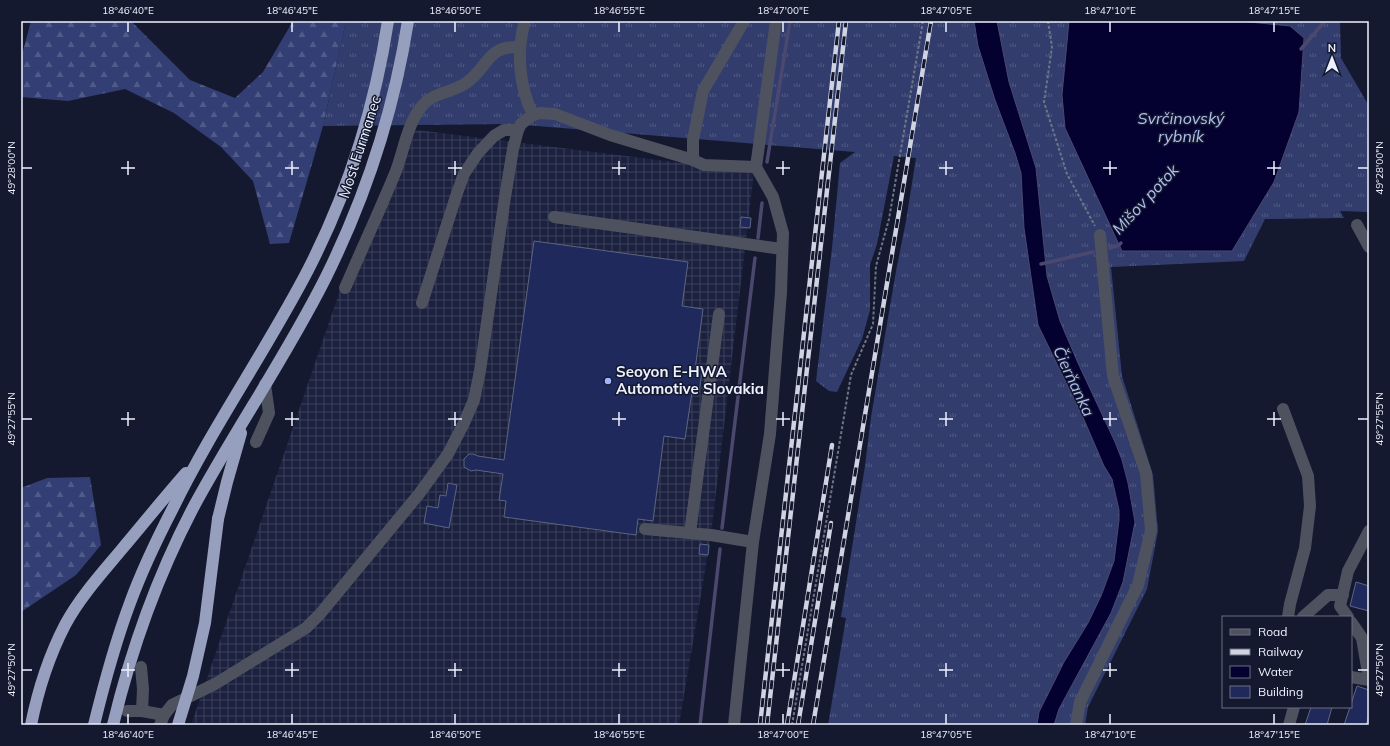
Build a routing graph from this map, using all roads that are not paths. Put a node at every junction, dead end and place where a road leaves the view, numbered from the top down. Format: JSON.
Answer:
{"nodes":[{"id":1,"x":388,"y":21,"type":"edge"},
{"id":2,"x":408,"y":21,"type":"edge"},
{"id":3,"x":525,"y":21,"type":"edge"},
{"id":4,"x":744,"y":21,"type":"edge"},
{"id":5,"x":776,"y":21,"type":"edge"},
{"id":6,"x":520,"y":47,"type":"junction"},
{"id":7,"x":533,"y":115,"type":"junction"},
{"id":8,"x":518,"y":130,"type":"junction"},
{"id":9,"x":693,"y":160,"type":"junction"},
{"id":10,"x":756,"y":167,"type":"junction"},
{"id":11,"x":554,"y":217,"type":"dead end"},
{"id":12,"x":1356,"y":225,"type":"dead end"},
{"id":13,"x":1100,"y":235,"type":"road end"},
{"id":14,"x":1369,"y":247,"type":"edge"},
{"id":15,"x":782,"y":249,"type":"junction"},
{"id":16,"x":345,"y":288,"type":"dead end"},
{"id":17,"x":422,"y":303,"type":"dead end"},
{"id":18,"x":719,"y":314,"type":"dead end"},
{"id":19,"x":265,"y":384,"type":"junction"},
{"id":20,"x":1283,"y":408,"type":"dead end"},
{"id":21,"x":246,"y":414,"type":"junction"},
{"id":22,"x":256,"y":442,"type":"dead end"},
{"id":23,"x":200,"y":456,"type":"junction"},
{"id":24,"x":645,"y":529,"type":"dead end"},
{"id":25,"x":1369,"y":531,"type":"edge"},
{"id":26,"x":690,"y":533,"type":"junction"},
{"id":27,"x":753,"y":542,"type":"junction"},
{"id":28,"x":1343,"y":595,"type":"junction"},
{"id":29,"x":1288,"y":616,"type":"edge"},
{"id":30,"x":1304,"y":616,"type":"edge"},
{"id":31,"x":1347,"y":616,"type":"edge"},
{"id":32,"x":1352,"y":623,"type":"edge"},
{"id":33,"x":141,"y":667,"type":"dead end"},
{"id":34,"x":1352,"y":677,"type":"edge"},
{"id":35,"x":1369,"y":680,"type":"edge"},
{"id":36,"x":1294,"y":708,"type":"edge"},
{"id":37,"x":128,"y":711,"type":"dead end"},
{"id":38,"x":142,"y":711,"type":"junction"},
{"id":39,"x":162,"y":720,"type":"edge"},
{"id":40,"x":31,"y":725,"type":"edge"},
{"id":41,"x":94,"y":725,"type":"edge"},
{"id":42,"x":113,"y":725,"type":"edge"},
{"id":43,"x":178,"y":725,"type":"edge"},
{"id":44,"x":734,"y":725,"type":"edge"},
{"id":45,"x":1076,"y":725,"type":"edge"},
{"id":46,"x":1289,"y":725,"type":"edge"}],
"edges":[{"from":1,"to":23,"type":"highway","name":"Most Furmanec"},
{"from":2,"to":19,"type":"highway","name":"Most Furmanec"},
{"from":3,"to":6,"type":"street"},
{"from":4,"to":9,"type":"street"},
{"from":5,"to":10,"type":"street"},
{"from":6,"to":7,"type":"street"},
{"from":6,"to":16,"type":"street"},
{"from":7,"to":8,"type":"street"},
{"from":7,"to":9,"type":"street"},
{"from":8,"to":17,"type":"street"},
{"from":8,"to":39,"type":"street"},
{"from":9,"to":10,"type":"street"},
{"from":10,"to":15,"type":"street"},
{"from":11,"to":15,"type":"street"},
{"from":12,"to":14,"type":"street"},
{"from":13,"to":45,"type":"street"},
{"from":15,"to":27,"type":"street"},
{"from":18,"to":26,"type":"street"},
{"from":19,"to":21,"type":"highway","name":"Most Furmanec"},
{"from":19,"to":22,"type":"street"},
{"from":20,"to":29,"type":"street"},
{"from":21,"to":42,"type":"highway"},
{"from":21,"to":43,"type":"highway","bridge":true},
{"from":23,"to":40,"type":"highway"},
{"from":23,"to":41,"type":"highway"},
{"from":24,"to":26,"type":"street"},
{"from":25,"to":28,"type":"street"},
{"from":26,"to":27,"type":"street"},
{"from":27,"to":44,"type":"street"},
{"from":28,"to":30,"type":"street"},
{"from":28,"to":31,"type":"street"},
{"from":32,"to":35,"type":"street"},
{"from":33,"to":38,"type":"street"},
{"from":34,"to":35,"type":"street"},
{"from":36,"to":46,"type":"street"},
{"from":37,"to":38,"type":"street"},
{"from":38,"to":39,"type":"street"}]}
